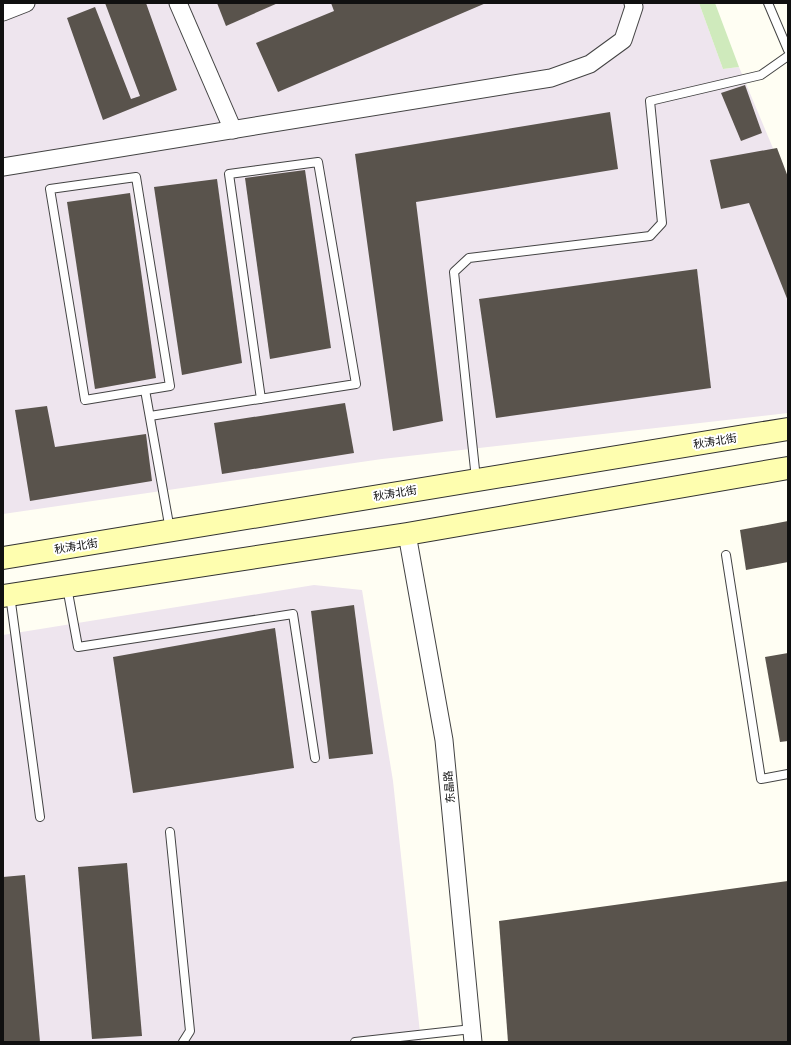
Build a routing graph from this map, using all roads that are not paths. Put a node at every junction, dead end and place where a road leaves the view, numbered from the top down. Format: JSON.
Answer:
{"nodes":[{"id":1,"x":26,"y":3,"type":"edge"},
{"id":2,"x":178,"y":3,"type":"edge"},
{"id":3,"x":633,"y":3,"type":"edge"},
{"id":4,"x":768,"y":3,"type":"edge"},
{"id":5,"x":3,"y":12,"type":"edge"},
{"id":6,"x":788,"y":50,"type":"edge"},
{"id":7,"x":788,"y":56,"type":"edge"},
{"id":8,"x":233,"y":130,"type":"junction"},
{"id":9,"x":3,"y":168,"type":"edge"},
{"id":10,"x":145,"y":390,"type":"junction"},
{"id":11,"x":261,"y":399,"type":"junction"},
{"id":12,"x":150,"y":416,"type":"junction"},
{"id":13,"x":788,"y":429,"type":"edge"},
{"id":14,"x":788,"y":468,"type":"edge"},
{"id":15,"x":476,"y":480,"type":"junction"},
{"id":16,"x":170,"y":530,"type":"junction"},
{"id":17,"x":408,"y":534,"type":"junction"},
{"id":18,"x":726,"y":555,"type":"dead end"},
{"id":19,"x":3,"y":558,"type":"edge"},
{"id":20,"x":67,"y":586,"type":"junction"},
{"id":21,"x":6,"y":596,"type":"edge"},
{"id":22,"x":315,"y":758,"type":"dead end"},
{"id":23,"x":788,"y":774,"type":"edge"},
{"id":24,"x":40,"y":816,"type":"dead end"},
{"id":25,"x":170,"y":832,"type":"dead end"},
{"id":26,"x":472,"y":1035,"type":"edge"},
{"id":27,"x":183,"y":1042,"type":"edge"},
{"id":28,"x":356,"y":1042,"type":"edge"}],
"edges":[{"from":1,"to":5,"type":"street"},
{"from":2,"to":8,"type":"street"},
{"from":3,"to":8,"type":"street"},
{"from":4,"to":6,"type":"lane"},
{"from":7,"to":15,"type":"lane"},
{"from":8,"to":9,"type":"street"},
{"from":10,"to":10,"type":"lane"},
{"from":10,"to":12,"type":"lane"},
{"from":11,"to":11,"type":"lane"},
{"from":11,"to":12,"type":"lane"},
{"from":12,"to":16,"type":"lane"},
{"from":13,"to":15,"type":"main road","name":"秋涛北街"},
{"from":14,"to":17,"type":"main road"},
{"from":15,"to":16,"type":"main road","name":"秋涛北街"},
{"from":16,"to":19,"type":"main road","name":"秋涛北街"},
{"from":17,"to":20,"type":"main road"},
{"from":17,"to":26,"type":"street","name":"东晶路"},
{"from":18,"to":23,"type":"lane"},
{"from":20,"to":21,"type":"main road"},
{"from":20,"to":22,"type":"lane"},
{"from":21,"to":24,"type":"lane"},
{"from":25,"to":27,"type":"lane"},
{"from":26,"to":28,"type":"lane"}]}
